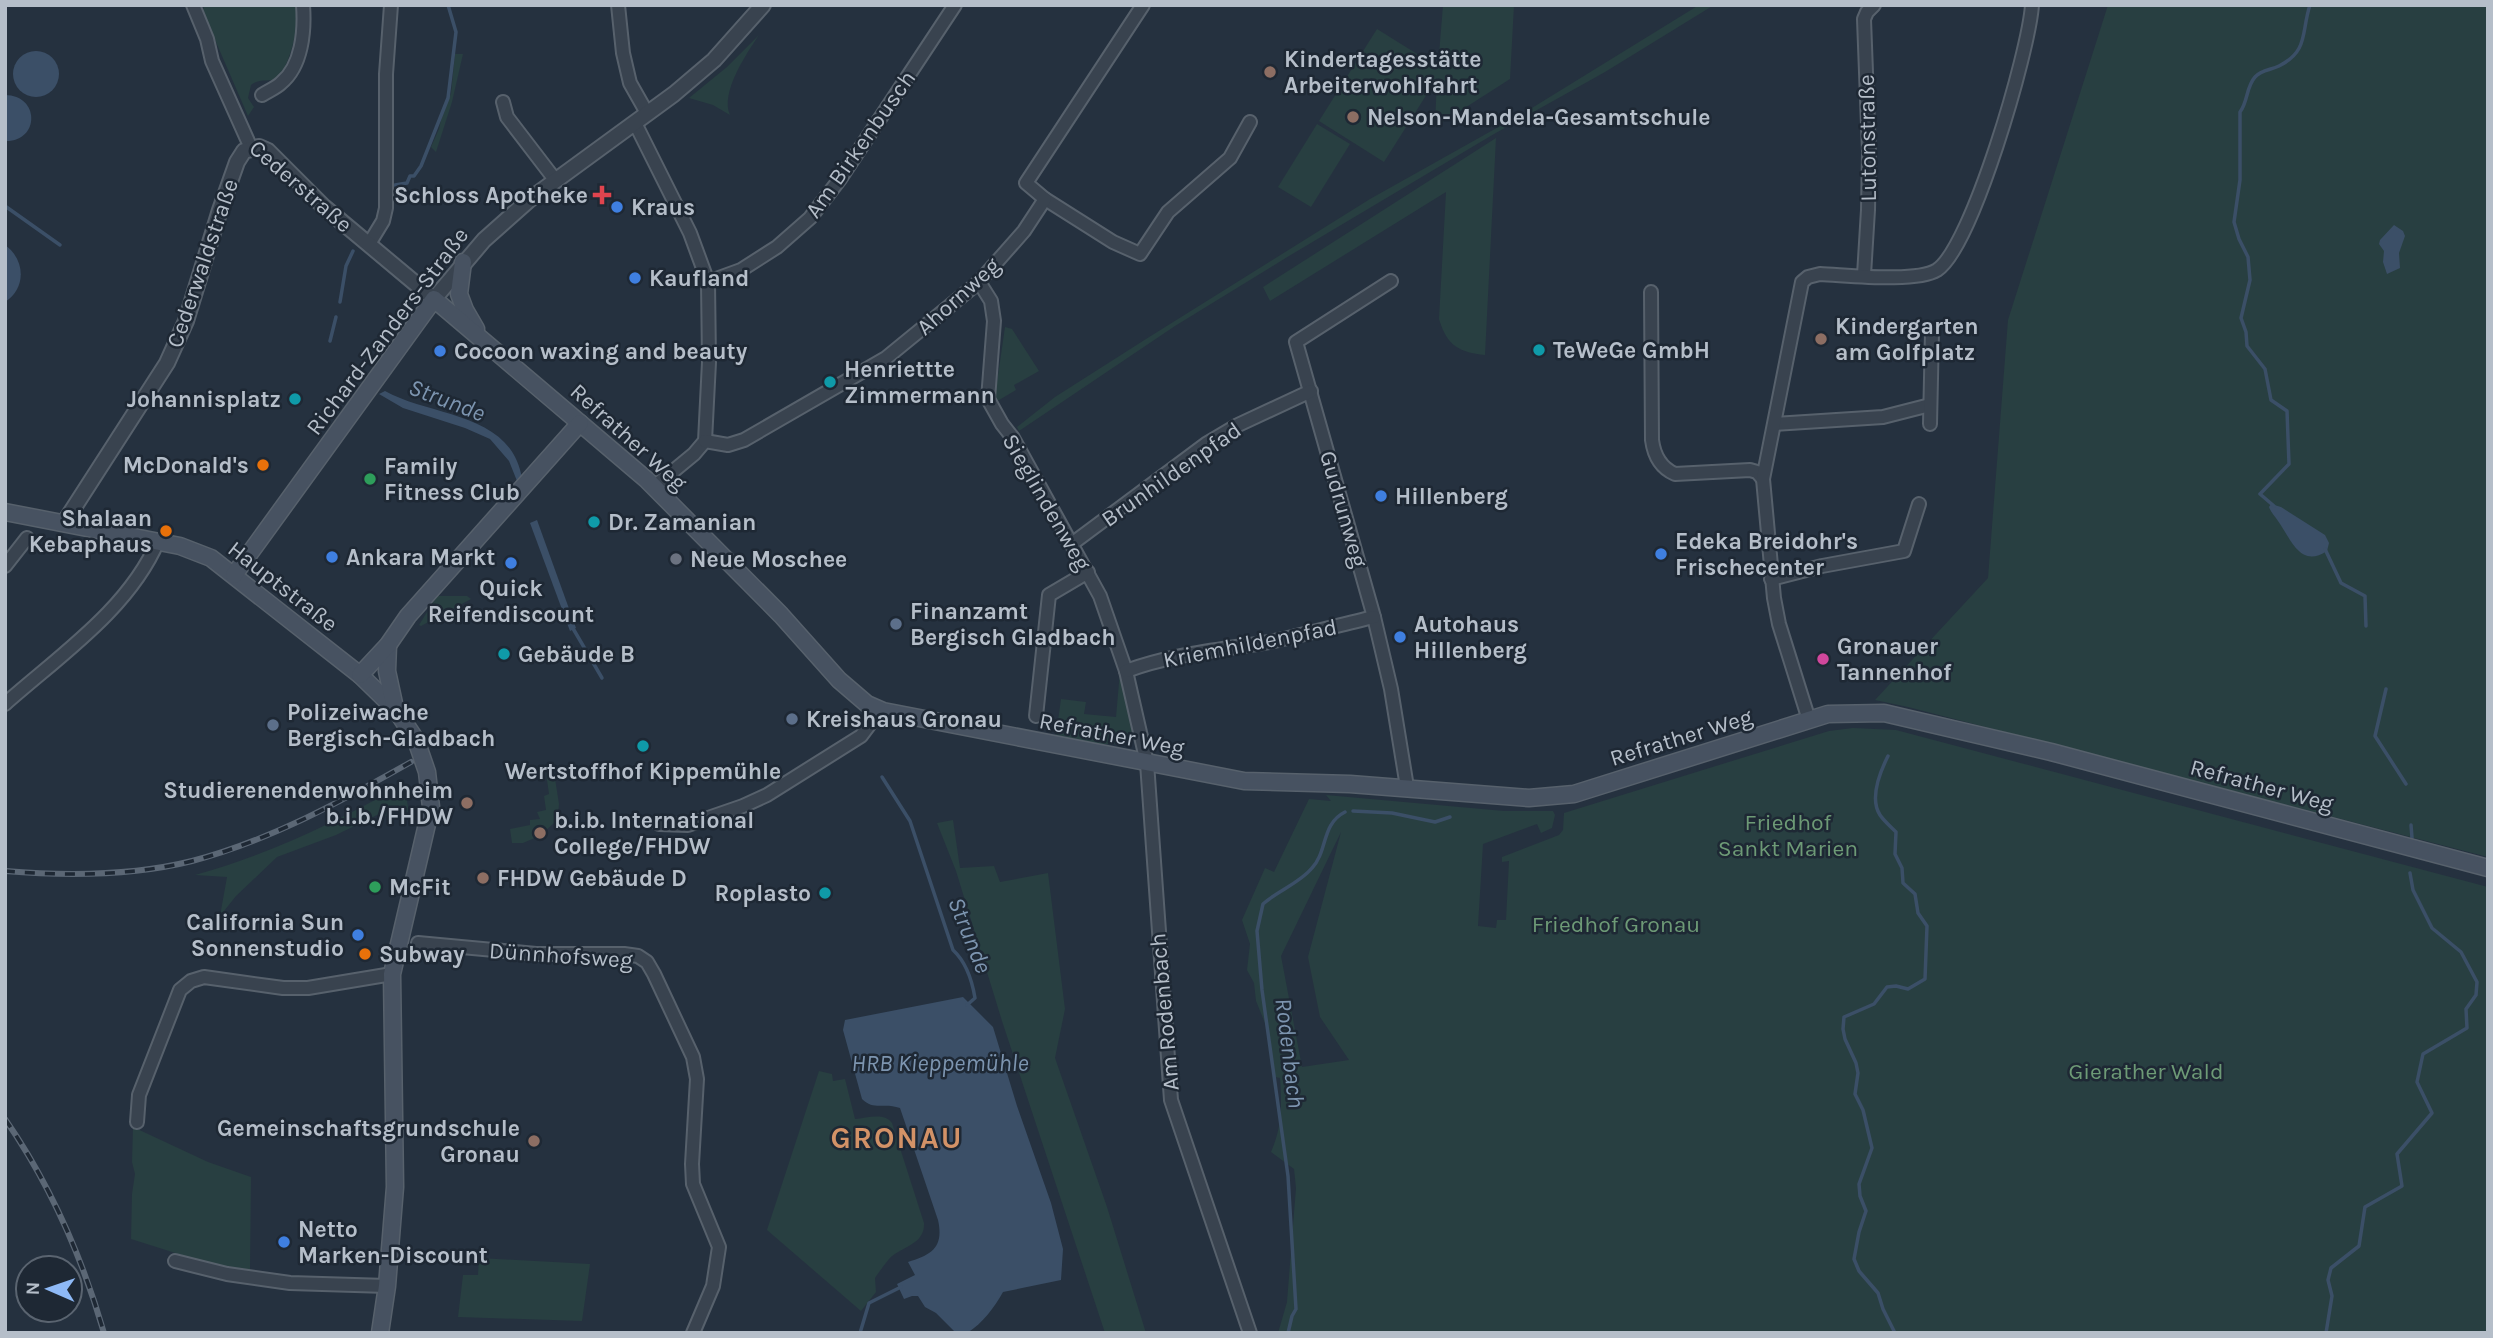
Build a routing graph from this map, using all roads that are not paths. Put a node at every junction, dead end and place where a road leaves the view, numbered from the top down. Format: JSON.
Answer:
{"nodes":[{"id":1,"x":193,"y":5,"type":"edge"},
{"id":2,"x":303,"y":5,"type":"edge"},
{"id":3,"x":391,"y":5,"type":"edge"},
{"id":4,"x":618,"y":5,"type":"edge"},
{"id":5,"x":763,"y":5,"type":"edge"},
{"id":6,"x":955,"y":5,"type":"edge"},
{"id":7,"x":1143,"y":5,"type":"edge"},
{"id":8,"x":1874,"y":5,"type":"edge"},
{"id":9,"x":2032,"y":5,"type":"edge"},
{"id":10,"x":262,"y":95,"type":"dead end"},
{"id":11,"x":503,"y":102,"type":"dead end"},
{"id":12,"x":647,"y":113,"type":"junction"},
{"id":13,"x":635,"y":122,"type":"junction"},
{"id":14,"x":1250,"y":122,"type":"dead end"},
{"id":15,"x":251,"y":148,"type":"junction"},
{"id":16,"x":556,"y":181,"type":"junction"},
{"id":17,"x":1045,"y":199,"type":"junction"},
{"id":18,"x":369,"y":244,"type":"junction"},
{"id":19,"x":463,"y":262,"type":"junction"},
{"id":20,"x":1864,"y":275,"type":"junction"},
{"id":21,"x":1391,"y":281,"type":"dead end"},
{"id":22,"x":708,"y":282,"type":"junction"},
{"id":23,"x":979,"y":282,"type":"junction"},
{"id":24,"x":1651,"y":292,"type":"dead end"},
{"id":25,"x":434,"y":299,"type":"junction"},
{"id":26,"x":1933,"y":332,"type":"dead end"},
{"id":27,"x":476,"y":335,"type":"junction"},
{"id":28,"x":1311,"y":391,"type":"junction"},
{"id":29,"x":1930,"y":405,"type":"junction"},
{"id":30,"x":580,"y":423,"type":"junction"},
{"id":31,"x":1930,"y":424,"type":"dead end"},
{"id":32,"x":1775,"y":425,"type":"junction"},
{"id":33,"x":705,"y":441,"type":"junction"},
{"id":34,"x":1763,"y":480,"type":"junction"},
{"id":35,"x":654,"y":488,"type":"junction"},
{"id":36,"x":1919,"y":504,"type":"dead end"},
{"id":37,"x":5,"y":512,"type":"edge"},
{"id":38,"x":64,"y":523,"type":"junction"},
{"id":39,"x":27,"y":538,"type":"dead end"},
{"id":40,"x":159,"y":541,"type":"junction"},
{"id":41,"x":1073,"y":543,"type":"junction"},
{"id":42,"x":5,"y":566,"type":"edge"},
{"id":43,"x":1088,"y":572,"type":"junction"},
{"id":44,"x":234,"y":575,"type":"junction"},
{"id":45,"x":1771,"y":579,"type":"junction"},
{"id":46,"x":1374,"y":617,"type":"junction"},
{"id":47,"x":388,"y":645,"type":"junction"},
{"id":48,"x":1126,"y":671,"type":"junction"},
{"id":49,"x":360,"y":675,"type":"junction"},
{"id":50,"x":5,"y":704,"type":"edge"},
{"id":51,"x":874,"y":708,"type":"junction"},
{"id":52,"x":396,"y":710,"type":"junction"},
{"id":53,"x":1036,"y":716,"type":"dead end"},
{"id":54,"x":1809,"y":720,"type":"junction"},
{"id":55,"x":1147,"y":763,"type":"junction"},
{"id":56,"x":1406,"y":788,"type":"junction"},
{"id":57,"x":659,"y":824,"type":"dead end"},
{"id":58,"x":2488,"y":868,"type":"edge"},
{"id":59,"x":418,"y":943,"type":"dead end"},
{"id":60,"x":392,"y":974,"type":"junction"},
{"id":61,"x":137,"y":1122,"type":"dead end"},
{"id":62,"x":175,"y":1261,"type":"dead end"},
{"id":63,"x":387,"y":1286,"type":"junction"},
{"id":64,"x":380,"y":1333,"type":"edge"},
{"id":65,"x":693,"y":1333,"type":"edge"},
{"id":66,"x":1250,"y":1333,"type":"edge"}],
"edges":[{"from":1,"to":15,"type":"street","name":"Cederstraße"},
{"from":2,"to":10,"type":"street"},
{"from":3,"to":18,"type":"street"},
{"from":4,"to":12,"type":"street"},
{"from":5,"to":12,"type":"street","name":"Richard-Zanders-Straße"},
{"from":6,"to":22,"type":"street","name":"Am Birkenbusch"},
{"from":7,"to":17,"type":"street"},
{"from":8,"to":20,"type":"street","name":"Lutonstraße"},
{"from":9,"to":20,"type":"street"},
{"from":11,"to":16,"type":"street"},
{"from":12,"to":13,"type":"street","name":"Richard-Zanders-Straße"},
{"from":13,"to":16,"type":"street","name":"Richard-Zanders-Straße"},
{"from":13,"to":22,"type":"street"},
{"from":14,"to":17,"type":"street"},
{"from":15,"to":18,"type":"street","name":"Cederstraße"},
{"from":15,"to":38,"type":"street","name":"Cederwaldstraße"},
{"from":16,"to":19,"type":"street","name":"Richard-Zanders-Straße"},
{"from":17,"to":23,"type":"street","name":"Ahornweg"},
{"from":18,"to":25,"type":"street","name":"Cederstraße"},
{"from":19,"to":25,"type":"street","name":"Richard-Zanders-Straße"},
{"from":19,"to":27,"type":"main road"},
{"from":20,"to":32,"type":"street"},
{"from":21,"to":28,"type":"street","name":"Gudrunweg"},
{"from":22,"to":33,"type":"street"},
{"from":23,"to":33,"type":"street","name":"Ahornweg"},
{"from":23,"to":41,"type":"street","name":"Sieglindenweg"},
{"from":24,"to":34,"type":"street"},
{"from":25,"to":27,"type":"main road","name":"Refrather Weg"},
{"from":25,"to":44,"type":"main road","name":"Richard-Zanders-Straße"},
{"from":26,"to":29,"type":"street"},
{"from":27,"to":30,"type":"main road","name":"Refrather Weg"},
{"from":28,"to":41,"type":"street","name":"Brunhildenpfad"},
{"from":28,"to":46,"type":"street","name":"Gudrunweg"},
{"from":29,"to":31,"type":"street"},
{"from":29,"to":32,"type":"street"},
{"from":30,"to":35,"type":"main road","name":"Refrather Weg"},
{"from":30,"to":47,"type":"main road"},
{"from":32,"to":34,"type":"street"},
{"from":33,"to":35,"type":"street"},
{"from":34,"to":45,"type":"street"},
{"from":35,"to":51,"type":"main road","name":"Refrather Weg"},
{"from":36,"to":45,"type":"street"},
{"from":37,"to":38,"type":"main road","name":"Hauptstraße"},
{"from":38,"to":40,"type":"main road","name":"Hauptstraße"},
{"from":39,"to":42,"type":"street"},
{"from":40,"to":44,"type":"main road","name":"Hauptstraße"},
{"from":40,"to":50,"type":"street"},
{"from":41,"to":43,"type":"street","name":"Sieglindenweg"},
{"from":43,"to":48,"type":"street","name":"Sieglindenweg"},
{"from":43,"to":53,"type":"street"},
{"from":44,"to":49,"type":"main road","name":"Hauptstraße"},
{"from":45,"to":54,"type":"street"},
{"from":46,"to":48,"type":"street","name":"Kriemhildenpfad"},
{"from":46,"to":56,"type":"street","name":"Gudrunweg"},
{"from":47,"to":49,"type":"main road"},
{"from":47,"to":52,"type":"main road"},
{"from":48,"to":55,"type":"street","name":"Sieglindenweg"},
{"from":49,"to":52,"type":"main road","name":"Hauptstraße"},
{"from":51,"to":55,"type":"main road","name":"Refrather Weg"},
{"from":51,"to":57,"type":"street"},
{"from":52,"to":60,"type":"main road","name":"Hauptstraße"},
{"from":54,"to":56,"type":"main road","name":"Refrather Weg"},
{"from":54,"to":58,"type":"main road","name":"Refrather Weg"},
{"from":55,"to":56,"type":"main road","name":"Refrather Weg"},
{"from":55,"to":66,"type":"street","name":"Am Rodenbach"},
{"from":59,"to":65,"type":"street","name":"Dünnhofsweg"},
{"from":60,"to":61,"type":"street"},
{"from":60,"to":63,"type":"main road","name":"Hauptstraße"},
{"from":62,"to":63,"type":"street"},
{"from":63,"to":64,"type":"main road","name":"Hauptstraße"}]}
